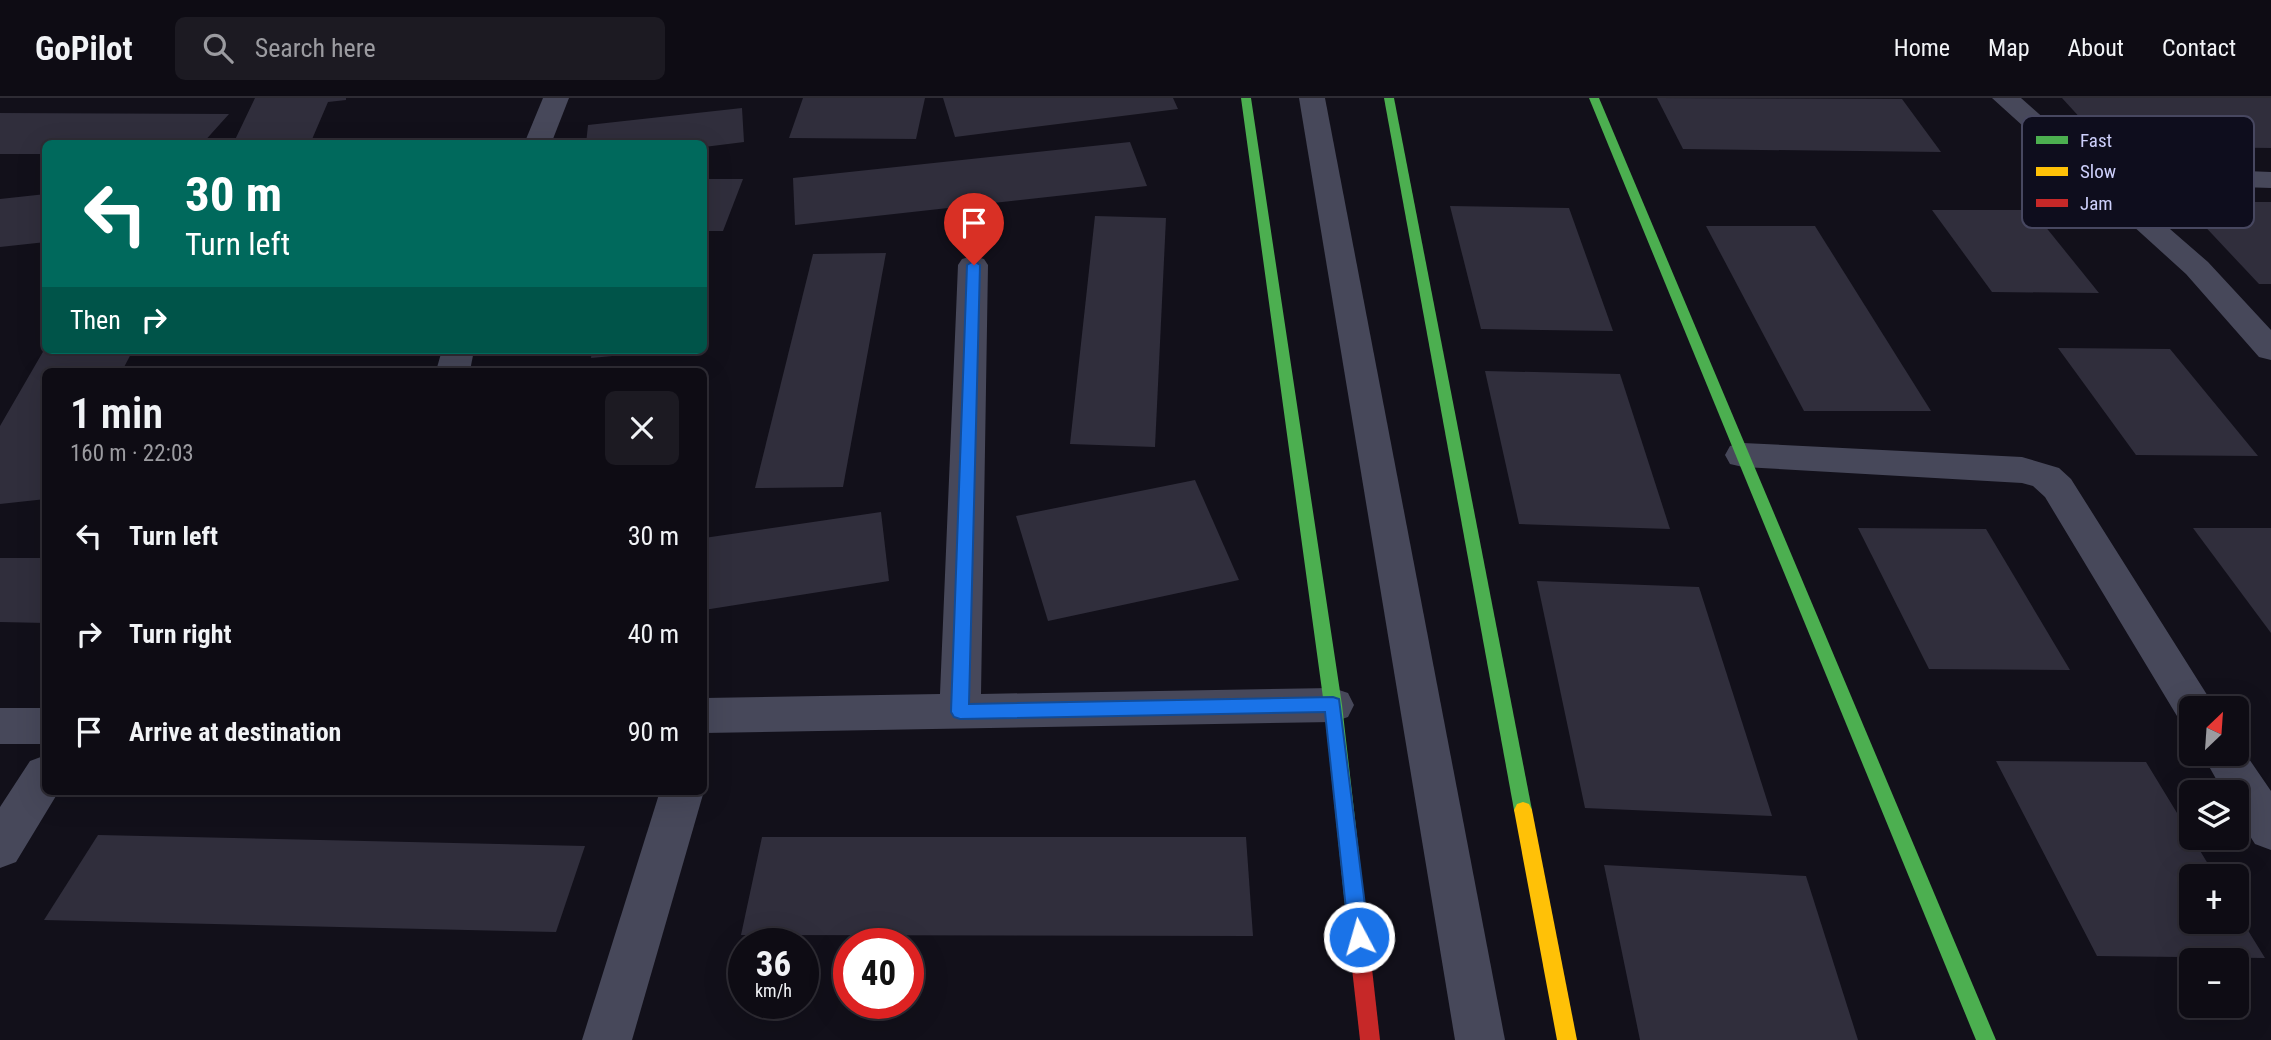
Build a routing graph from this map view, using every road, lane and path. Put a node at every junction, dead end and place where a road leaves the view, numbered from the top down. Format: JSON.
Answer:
{"nodes":[{"id":1,"x":556,"y":98,"type":"edge"},
{"id":2,"x":1246,"y":98,"type":"edge"},
{"id":3,"x":1312,"y":98,"type":"edge"},
{"id":4,"x":1390,"y":98,"type":"edge"},
{"id":5,"x":1594,"y":98,"type":"edge"},
{"id":6,"x":2005,"y":98,"type":"edge"},
{"id":7,"x":2025,"y":116,"type":"edge"},
{"id":8,"x":539,"y":140,"type":"edge"},
{"id":9,"x":2152,"y":228,"type":"edge"},
{"id":10,"x":974,"y":265,"type":"dead end"},
{"id":11,"x":2271,"y":350,"type":"edge"},
{"id":12,"x":1742,"y":455,"type":"junction"},
{"id":13,"x":2187,"y":696,"type":"edge"},
{"id":14,"x":1333,"y":705,"type":"junction"},
{"id":15,"x":960,"y":712,"type":"junction"},
{"id":16,"x":707,"y":718,"type":"edge"},
{"id":17,"x":0,"y":726,"type":"edge"},
{"id":18,"x":42,"y":726,"type":"edge"},
{"id":19,"x":2231,"y":766,"type":"edge"},
{"id":20,"x":42,"y":780,"type":"edge"},
{"id":21,"x":681,"y":795,"type":"edge"},
{"id":22,"x":2271,"y":830,"type":"edge"},
{"id":23,"x":0,"y":847,"type":"edge"},
{"id":24,"x":607,"y":1040,"type":"edge"},
{"id":25,"x":1370,"y":1040,"type":"edge"},
{"id":26,"x":1480,"y":1040,"type":"edge"},
{"id":27,"x":1567,"y":1040,"type":"edge"},
{"id":28,"x":1986,"y":1040,"type":"edge"}],
"edges":[{"from":1,"to":8,"type":"street"},
{"from":2,"to":14,"type":"street"},
{"from":3,"to":26,"type":"street"},
{"from":4,"to":27,"type":"street"},
{"from":5,"to":12,"type":"street"},
{"from":6,"to":7,"type":"street"},
{"from":9,"to":11,"type":"street"},
{"from":10,"to":15,"type":"street"},
{"from":12,"to":13,"type":"street"},
{"from":12,"to":28,"type":"street"},
{"from":14,"to":15,"type":"street"},
{"from":14,"to":25,"type":"street"},
{"from":15,"to":16,"type":"street"},
{"from":17,"to":18,"type":"street"},
{"from":19,"to":22,"type":"street"},
{"from":20,"to":23,"type":"street"},
{"from":21,"to":24,"type":"street"}]}
